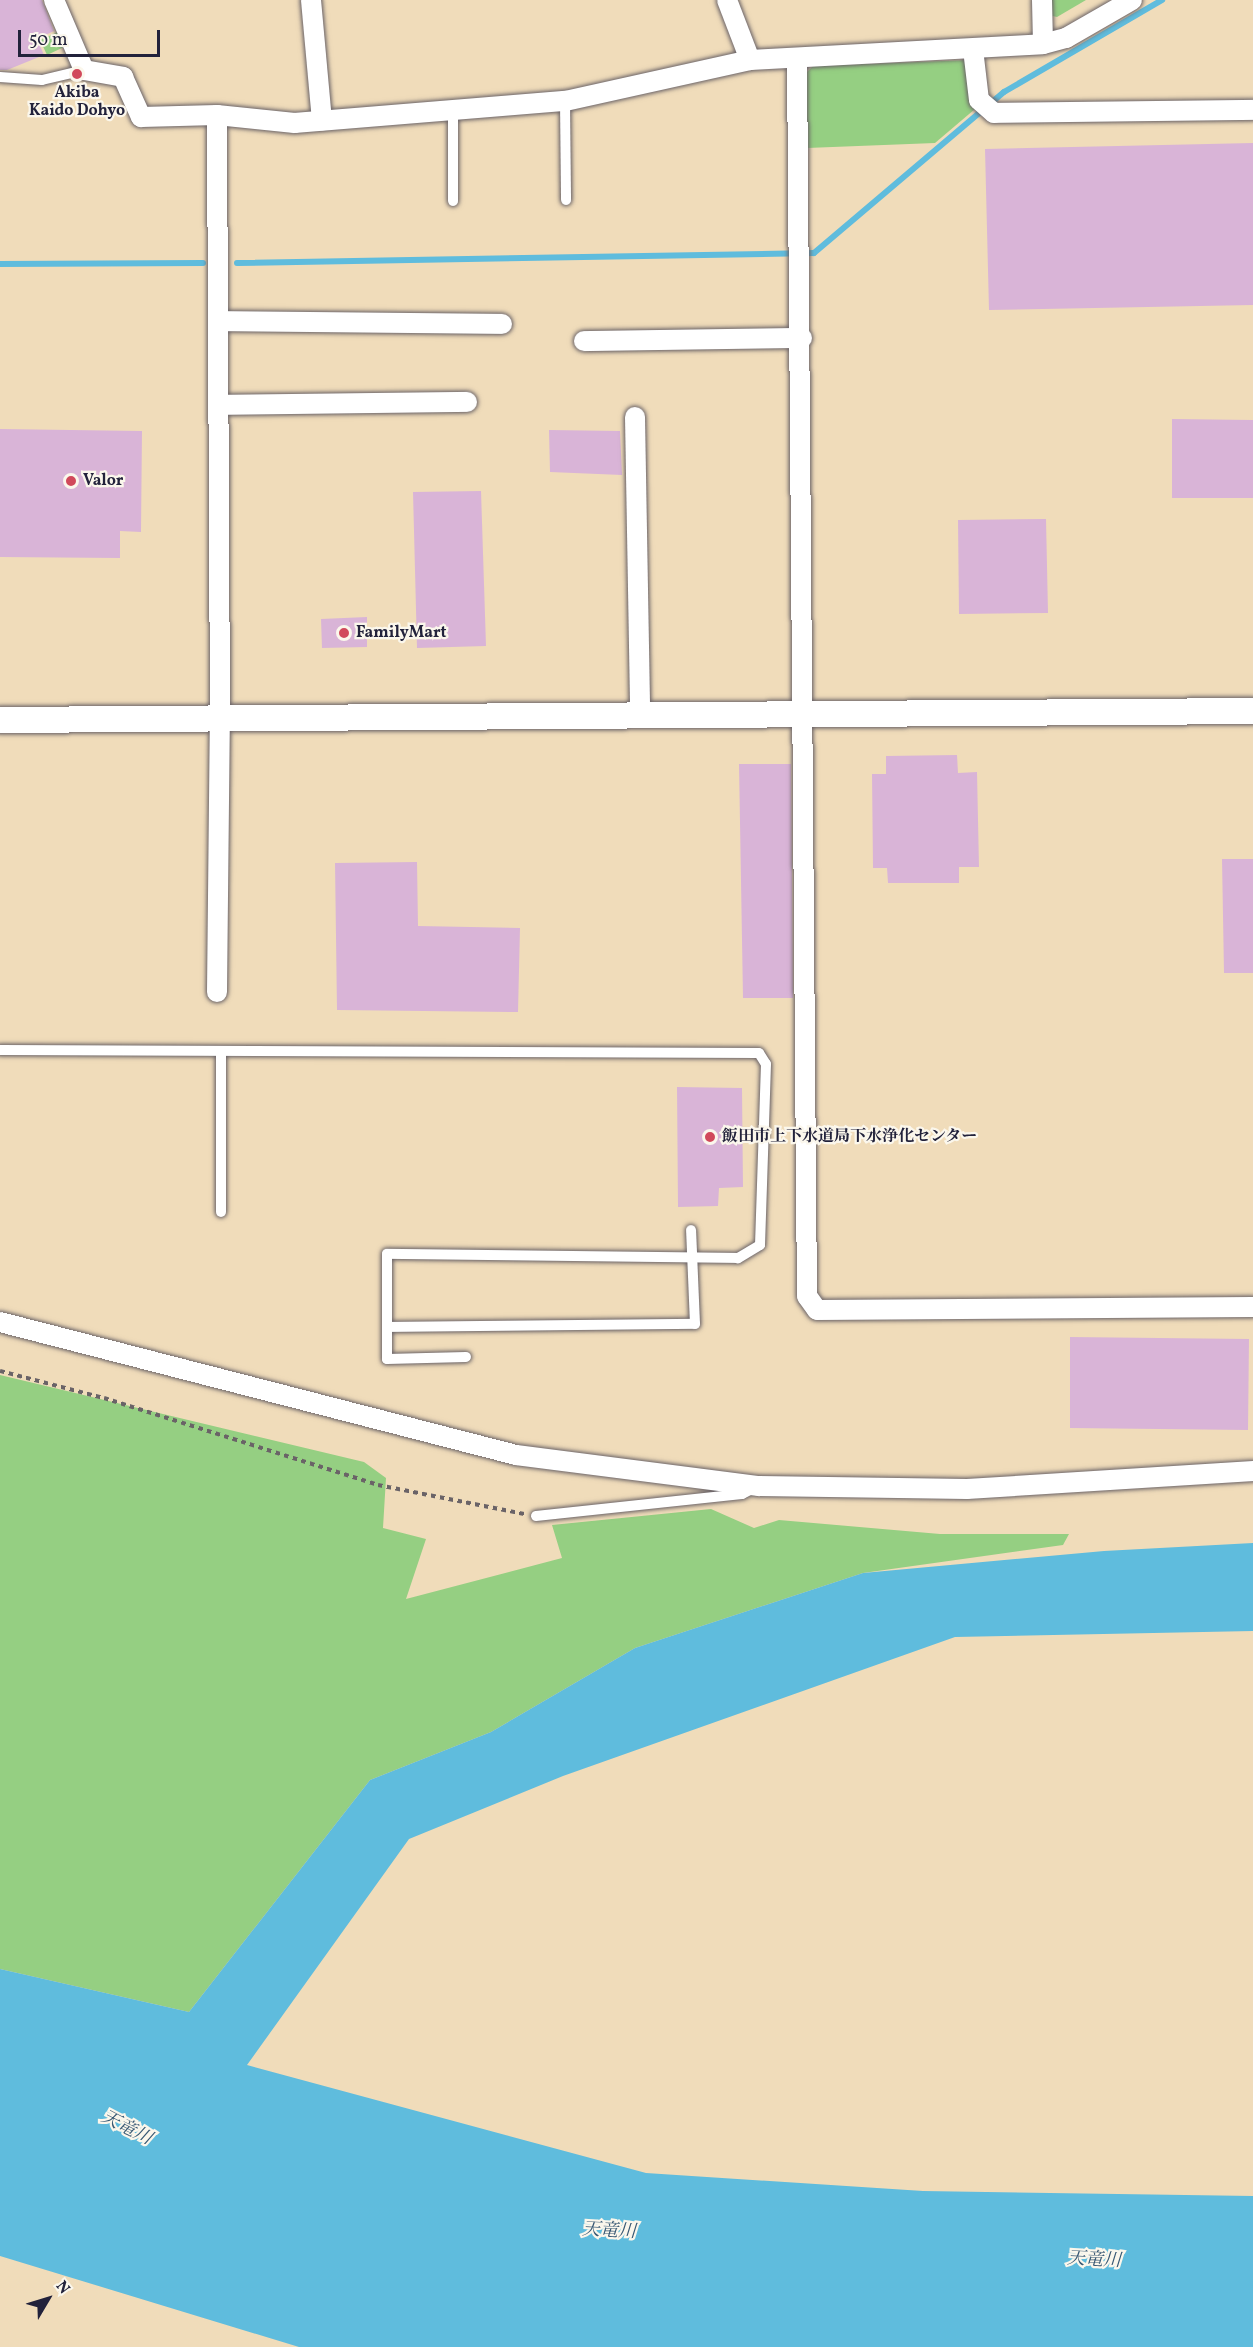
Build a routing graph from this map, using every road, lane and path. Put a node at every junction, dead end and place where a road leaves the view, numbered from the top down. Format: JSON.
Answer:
{"nodes":[{"id":1,"x":54,"y":0,"type":"edge"},
{"id":2,"x":311,"y":0,"type":"edge"},
{"id":3,"x":727,"y":0,"type":"edge"},
{"id":4,"x":1042,"y":0,"type":"edge"},
{"id":5,"x":1132,"y":0,"type":"edge"},
{"id":6,"x":1043,"y":44,"type":"junction"},
{"id":7,"x":973,"y":49,"type":"junction"},
{"id":8,"x":797,"y":58,"type":"junction"},
{"id":9,"x":750,"y":60,"type":"junction"},
{"id":10,"x":84,"y":70,"type":"junction"},
{"id":11,"x":0,"y":77,"type":"edge"},
{"id":12,"x":566,"y":101,"type":"junction"},
{"id":13,"x":1253,"y":110,"type":"edge"},
{"id":14,"x":453,"y":111,"type":"junction"},
{"id":15,"x":217,"y":115,"type":"junction"},
{"id":16,"x":322,"y":121,"type":"junction"},
{"id":17,"x":566,"y":200,"type":"dead end"},
{"id":18,"x":453,"y":201,"type":"dead end"},
{"id":19,"x":219,"y":321,"type":"junction"},
{"id":20,"x":502,"y":324,"type":"dead end"},
{"id":21,"x":802,"y":338,"type":"junction"},
{"id":22,"x":584,"y":341,"type":"dead end"},
{"id":23,"x":467,"y":402,"type":"dead end"},
{"id":24,"x":219,"y":405,"type":"junction"},
{"id":25,"x":634,"y":417,"type":"dead end"},
{"id":26,"x":1253,"y":711,"type":"edge"},
{"id":27,"x":802,"y":712,"type":"junction"},
{"id":28,"x":640,"y":714,"type":"junction"},
{"id":29,"x":220,"y":718,"type":"junction"},
{"id":30,"x":0,"y":720,"type":"edge"},
{"id":31,"x":217,"y":992,"type":"dead end"},
{"id":32,"x":0,"y":1050,"type":"edge"},
{"id":33,"x":221,"y":1051,"type":"junction"},
{"id":34,"x":221,"y":1212,"type":"dead end"},
{"id":35,"x":691,"y":1230,"type":"dead end"},
{"id":36,"x":692,"y":1257,"type":"junction"},
{"id":37,"x":1253,"y":1307,"type":"edge"},
{"id":38,"x":0,"y":1322,"type":"edge"},
{"id":39,"x":387,"y":1327,"type":"junction"},
{"id":40,"x":465,"y":1357,"type":"dead end"},
{"id":41,"x":0,"y":1371,"type":"edge"},
{"id":42,"x":1253,"y":1471,"type":"edge"},
{"id":43,"x":759,"y":1486,"type":"junction"},
{"id":44,"x":536,"y":1516,"type":"joint"}],
"edges":[{"from":1,"to":10,"type":"street"},
{"from":2,"to":16,"type":"street"},
{"from":3,"to":9,"type":"street"},
{"from":4,"to":6,"type":"street"},
{"from":5,"to":6,"type":"street"},
{"from":6,"to":7,"type":"street"},
{"from":7,"to":8,"type":"street"},
{"from":7,"to":13,"type":"street"},
{"from":8,"to":9,"type":"street"},
{"from":8,"to":21,"type":"street"},
{"from":9,"to":12,"type":"street"},
{"from":10,"to":11,"type":"lane"},
{"from":10,"to":15,"type":"street"},
{"from":12,"to":14,"type":"street"},
{"from":12,"to":17,"type":"lane"},
{"from":14,"to":16,"type":"street"},
{"from":14,"to":18,"type":"lane"},
{"from":15,"to":16,"type":"street"},
{"from":15,"to":19,"type":"street"},
{"from":19,"to":20,"type":"street"},
{"from":19,"to":24,"type":"street"},
{"from":21,"to":22,"type":"street"},
{"from":21,"to":27,"type":"street"},
{"from":23,"to":24,"type":"street"},
{"from":24,"to":29,"type":"street"},
{"from":25,"to":28,"type":"street"},
{"from":26,"to":27,"type":"street"},
{"from":27,"to":28,"type":"street"},
{"from":27,"to":37,"type":"street"},
{"from":28,"to":29,"type":"street"},
{"from":29,"to":30,"type":"street"},
{"from":29,"to":31,"type":"street"},
{"from":32,"to":33,"type":"lane"},
{"from":33,"to":34,"type":"lane"},
{"from":33,"to":36,"type":"lane"},
{"from":35,"to":36,"type":"lane"},
{"from":36,"to":39,"type":"lane"},
{"from":36,"to":39,"type":"lane"},
{"from":38,"to":43,"type":"street"},
{"from":39,"to":40,"type":"lane"},
{"from":41,"to":44,"type":"path"},
{"from":42,"to":43,"type":"street"},
{"from":43,"to":44,"type":"lane"}]}
